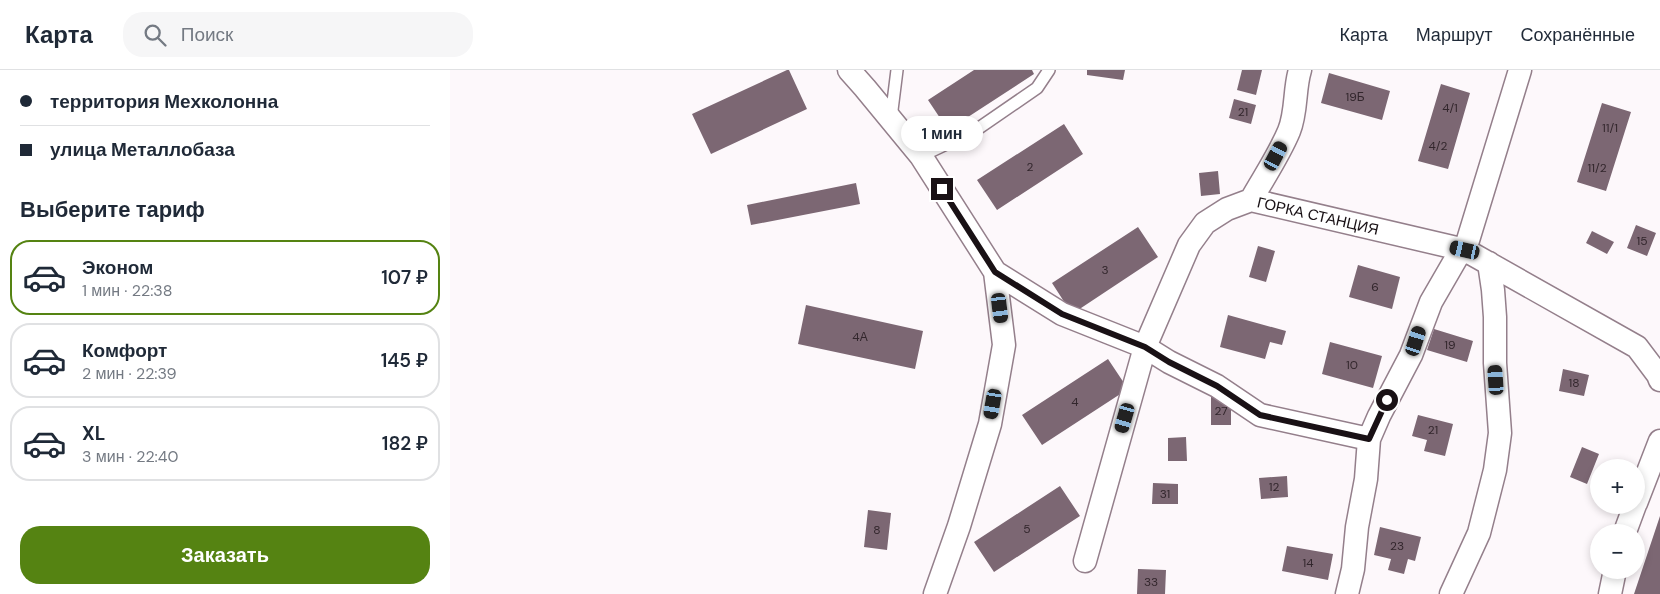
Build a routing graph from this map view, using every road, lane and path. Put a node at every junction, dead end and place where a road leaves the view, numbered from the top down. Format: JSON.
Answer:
{"nodes":[{"id":1,"x":849,"y":70,"type":"edge"},
{"id":2,"x":897,"y":70,"type":"edge"},
{"id":3,"x":1048,"y":70,"type":"edge"},
{"id":4,"x":1300,"y":70,"type":"edge"},
{"id":5,"x":1520,"y":70,"type":"edge"},
{"id":6,"x":891,"y":119,"type":"junction"},
{"id":7,"x":921,"y":156,"type":"junction"},
{"id":8,"x":1252,"y":200,"type":"junction"},
{"id":9,"x":1465,"y":250,"type":"junction"},
{"id":10,"x":1489,"y":263,"type":"junction"},
{"id":11,"x":995,"y":272,"type":"junction"},
{"id":12,"x":1145,"y":347,"type":"junction"},
{"id":13,"x":1660,"y":380,"type":"edge"},
{"id":14,"x":1369,"y":439,"type":"junction"},
{"id":15,"x":1660,"y":441,"type":"edge"},
{"id":16,"x":1645,"y":480,"type":"edge"},
{"id":17,"x":1084,"y":561,"type":"dead end"},
{"id":18,"x":1613,"y":579,"type":"edge"},
{"id":19,"x":935,"y":594,"type":"edge"},
{"id":20,"x":1347,"y":594,"type":"edge"},
{"id":21,"x":1451,"y":594,"type":"edge"},
{"id":22,"x":1610,"y":594,"type":"edge"}],
"edges":[{"from":1,"to":6,"type":"street"},
{"from":2,"to":6,"type":"lane"},
{"from":3,"to":7,"type":"lane"},
{"from":4,"to":8,"type":"street"},
{"from":5,"to":9,"type":"street"},
{"from":6,"to":7,"type":"street"},
{"from":7,"to":11,"type":"street"},
{"from":8,"to":9,"type":"street","name":"ГОРКА СТАНЦИЯ"},
{"from":8,"to":12,"type":"street","name":"ГОРКА СТАНЦИЯ"},
{"from":9,"to":10,"type":"street","name":"ГОРКА СТАНЦИЯ"},
{"from":9,"to":14,"type":"street"},
{"from":10,"to":13,"type":"street","name":"ГОРКА СТАНЦИЯ"},
{"from":10,"to":21,"type":"street"},
{"from":11,"to":12,"type":"street"},
{"from":11,"to":19,"type":"street"},
{"from":12,"to":14,"type":"street"},
{"from":12,"to":17,"type":"street","name":"ГОРКА СТАНЦИЯ"},
{"from":14,"to":20,"type":"street"},
{"from":15,"to":16,"type":"street"},
{"from":18,"to":22,"type":"street"}]}
